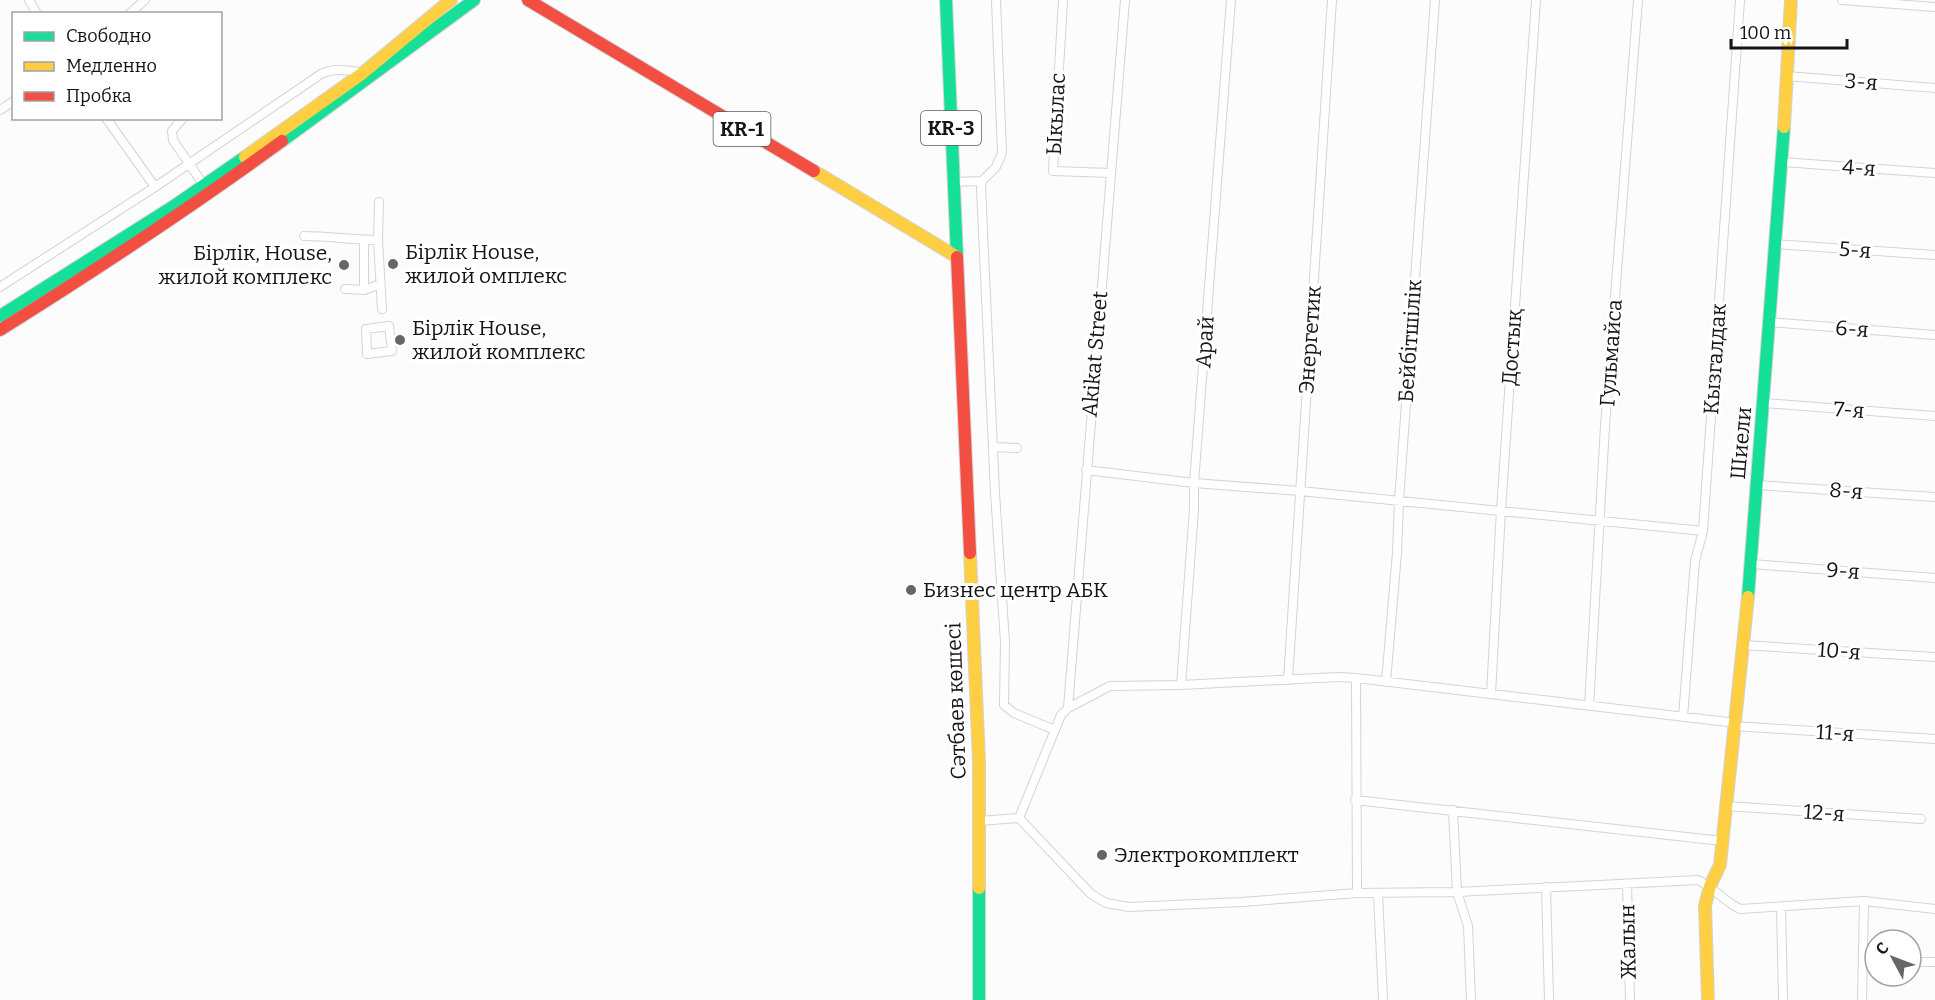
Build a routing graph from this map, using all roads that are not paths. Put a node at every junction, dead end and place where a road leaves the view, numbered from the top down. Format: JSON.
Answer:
{"nodes":[{"id":1,"x":145,"y":0,"type":"edge"},
{"id":2,"x":451,"y":0,"type":"edge"},
{"id":3,"x":474,"y":0,"type":"edge"},
{"id":4,"x":528,"y":0,"type":"edge"},
{"id":5,"x":946,"y":0,"type":"edge"},
{"id":6,"x":996,"y":0,"type":"edge"},
{"id":7,"x":1063,"y":0,"type":"edge"},
{"id":8,"x":1125,"y":0,"type":"edge"},
{"id":9,"x":1231,"y":0,"type":"edge"},
{"id":10,"x":1332,"y":0,"type":"edge"},
{"id":11,"x":1435,"y":0,"type":"edge"},
{"id":12,"x":1536,"y":0,"type":"edge"},
{"id":13,"x":1638,"y":0,"type":"edge"},
{"id":14,"x":1740,"y":0,"type":"edge"},
{"id":15,"x":1791,"y":0,"type":"edge"},
{"id":16,"x":1842,"y":0,"type":"edge"},
{"id":17,"x":1935,"y":7,"type":"edge"},
{"id":18,"x":131,"y":12,"type":"edge"},
{"id":19,"x":369,"y":74,"type":"junction"},
{"id":20,"x":1787,"y":76,"type":"junction"},
{"id":21,"x":1935,"y":87,"type":"edge"},
{"id":22,"x":107,"y":120,"type":"edge"},
{"id":23,"x":181,"y":120,"type":"edge"},
{"id":24,"x":1782,"y":162,"type":"junction"},
{"id":25,"x":188,"y":164,"type":"junction"},
{"id":26,"x":1110,"y":173,"type":"junction"},
{"id":27,"x":1935,"y":173,"type":"edge"},
{"id":28,"x":982,"y":181,"type":"junction"},
{"id":29,"x":953,"y":182,"type":"junction"},
{"id":30,"x":155,"y":187,"type":"junction"},
{"id":31,"x":207,"y":190,"type":"junction"},
{"id":32,"x":379,"y":202,"type":"dead end"},
{"id":33,"x":304,"y":236,"type":"dead end"},
{"id":34,"x":364,"y":240,"type":"junction"},
{"id":35,"x":378,"y":240,"type":"junction"},
{"id":36,"x":1775,"y":244,"type":"junction"},
{"id":37,"x":1935,"y":255,"type":"edge"},
{"id":38,"x":957,"y":257,"type":"junction"},
{"id":39,"x":380,"y":284,"type":"junction"},
{"id":40,"x":0,"y":287,"type":"edge"},
{"id":41,"x":345,"y":289,"type":"dead end"},
{"id":42,"x":364,"y":290,"type":"junction"},
{"id":43,"x":382,"y":309,"type":"dead end"},
{"id":44,"x":0,"y":316,"type":"edge"},
{"id":45,"x":1768,"y":322,"type":"junction"},
{"id":46,"x":0,"y":330,"type":"edge"},
{"id":47,"x":1935,"y":335,"type":"edge"},
{"id":48,"x":1764,"y":403,"type":"junction"},
{"id":49,"x":1935,"y":416,"type":"edge"},
{"id":50,"x":994,"y":447,"type":"junction"},
{"id":51,"x":1017,"y":448,"type":"dead end"},
{"id":52,"x":1086,"y":470,"type":"junction"},
{"id":53,"x":1194,"y":483,"type":"junction"},
{"id":54,"x":1757,"y":485,"type":"junction"},
{"id":55,"x":1300,"y":491,"type":"junction"},
{"id":56,"x":1935,"y":497,"type":"edge"},
{"id":57,"x":1399,"y":501,"type":"junction"},
{"id":58,"x":1501,"y":510,"type":"junction"},
{"id":59,"x":1600,"y":521,"type":"junction"},
{"id":60,"x":1703,"y":531,"type":"junction"},
{"id":61,"x":1752,"y":564,"type":"junction"},
{"id":62,"x":1935,"y":578,"type":"edge"},
{"id":63,"x":1743,"y":645,"type":"junction"},
{"id":64,"x":1935,"y":657,"type":"edge"},
{"id":65,"x":1356,"y":678,"type":"junction"},
{"id":66,"x":1288,"y":680,"type":"junction"},
{"id":67,"x":1386,"y":682,"type":"junction"},
{"id":68,"x":1181,"y":685,"type":"junction"},
{"id":69,"x":1491,"y":694,"type":"junction"},
{"id":70,"x":1589,"y":706,"type":"junction"},
{"id":71,"x":1068,"y":708,"type":"junction"},
{"id":72,"x":1683,"y":717,"type":"junction"},
{"id":73,"x":1735,"y":725,"type":"junction"},
{"id":74,"x":1055,"y":730,"type":"junction"},
{"id":75,"x":1935,"y":739,"type":"edge"},
{"id":76,"x":1355,"y":800,"type":"junction"},
{"id":77,"x":1726,"y":806,"type":"junction"},
{"id":78,"x":1453,"y":810,"type":"junction"},
{"id":79,"x":1019,"y":818,"type":"junction"},
{"id":80,"x":1922,"y":819,"type":"dead end"},
{"id":81,"x":979,"y":821,"type":"junction"},
{"id":82,"x":1722,"y":841,"type":"junction"},
{"id":83,"x":1627,"y":884,"type":"junction"},
{"id":84,"x":1710,"y":886,"type":"junction"},
{"id":85,"x":1546,"y":887,"type":"junction"},
{"id":86,"x":1457,"y":892,"type":"junction"},
{"id":87,"x":1356,"y":893,"type":"junction"},
{"id":88,"x":1378,"y":894,"type":"junction"},
{"id":89,"x":1863,"y":901,"type":"junction"},
{"id":90,"x":1781,"y":907,"type":"junction"},
{"id":91,"x":1935,"y":909,"type":"edge"},
{"id":92,"x":1863,"y":928,"type":"edge"},
{"id":93,"x":1863,"y":962,"type":"edge"},
{"id":94,"x":980,"y":1000,"type":"edge"},
{"id":95,"x":1383,"y":1000,"type":"edge"},
{"id":96,"x":1471,"y":1000,"type":"edge"},
{"id":97,"x":1549,"y":1000,"type":"edge"},
{"id":98,"x":1630,"y":1000,"type":"edge"},
{"id":99,"x":1707,"y":1000,"type":"edge"},
{"id":100,"x":1783,"y":1000,"type":"edge"},
{"id":101,"x":1862,"y":1000,"type":"edge"}],
"edges":[{"from":1,"to":18,"type":"street"},
{"from":2,"to":19,"type":"main road"},
{"from":3,"to":19,"type":"main road"},
{"from":4,"to":38,"type":"main road","number":"KR-1"},
{"from":5,"to":29,"type":"main road","number":"KR-3"},
{"from":6,"to":28,"type":"street"},
{"from":7,"to":26,"type":"street","name":"Ыкылас"},
{"from":8,"to":26,"type":"street","name":"Akikat Street"},
{"from":9,"to":53,"type":"street","name":"Арай"},
{"from":10,"to":55,"type":"street","name":"Энергетик"},
{"from":11,"to":57,"type":"street","name":"Бейбітшілік"},
{"from":12,"to":58,"type":"street","name":"Достық"},
{"from":13,"to":59,"type":"street","name":"Гульмайса"},
{"from":14,"to":60,"type":"street","name":"Кызгалдак"},
{"from":15,"to":20,"type":"main road","name":"Шиели"},
{"from":16,"to":17,"type":"street"},
{"from":19,"to":25,"type":"street"},
{"from":19,"to":31,"type":"main road"},
{"from":20,"to":21,"type":"street","name":"3-я"},
{"from":20,"to":24,"type":"main road","name":"Шиели"},
{"from":22,"to":30,"type":"street"},
{"from":23,"to":25,"type":"street"},
{"from":24,"to":27,"type":"street","name":"4-я"},
{"from":24,"to":36,"type":"main road","name":"Шиели"},
{"from":25,"to":30,"type":"street"},
{"from":25,"to":31,"type":"street"},
{"from":26,"to":52,"type":"street","name":"Akikat Street"},
{"from":28,"to":29,"type":"street"},
{"from":28,"to":50,"type":"street"},
{"from":29,"to":38,"type":"main road","number":"KR-3"},
{"from":30,"to":40,"type":"street"},
{"from":31,"to":44,"type":"main road"},
{"from":31,"to":46,"type":"main road"},
{"from":32,"to":35,"type":"street"},
{"from":33,"to":34,"type":"street"},
{"from":34,"to":35,"type":"street"},
{"from":34,"to":42,"type":"street"},
{"from":35,"to":39,"type":"street"},
{"from":36,"to":37,"type":"street","name":"5-я"},
{"from":36,"to":45,"type":"main road","name":"Шиели"},
{"from":38,"to":81,"type":"main road","name":"Сәтбаев көшесі","number":"KR-3"},
{"from":39,"to":42,"type":"street"},
{"from":39,"to":43,"type":"street"},
{"from":41,"to":42,"type":"street"},
{"from":45,"to":47,"type":"street","name":"6-я"},
{"from":45,"to":48,"type":"main road","name":"Шиели"},
{"from":48,"to":49,"type":"street","name":"7-я"},
{"from":48,"to":54,"type":"main road","name":"Шиели"},
{"from":50,"to":51,"type":"street"},
{"from":50,"to":74,"type":"street"},
{"from":52,"to":53,"type":"street"},
{"from":52,"to":71,"type":"street","name":"Akikat Street"},
{"from":53,"to":55,"type":"street"},
{"from":53,"to":68,"type":"street","name":"Арай"},
{"from":54,"to":56,"type":"street","name":"8-я"},
{"from":54,"to":61,"type":"main road","name":"Шиели"},
{"from":55,"to":57,"type":"street"},
{"from":55,"to":66,"type":"street","name":"Энергетик"},
{"from":57,"to":58,"type":"street"},
{"from":57,"to":67,"type":"street","name":"Бейбітшілік"},
{"from":58,"to":59,"type":"street"},
{"from":58,"to":69,"type":"street","name":"Достық"},
{"from":59,"to":60,"type":"street"},
{"from":59,"to":70,"type":"street","name":"Гульмайса"},
{"from":60,"to":72,"type":"street","name":"Кызгалдак"},
{"from":61,"to":62,"type":"street","name":"9-я"},
{"from":61,"to":63,"type":"main road","name":"Шиели"},
{"from":63,"to":64,"type":"street","name":"10-я"},
{"from":63,"to":73,"type":"main road","name":"Шиели"},
{"from":65,"to":66,"type":"street","name":"11-я"},
{"from":65,"to":67,"type":"street","name":"11-я"},
{"from":65,"to":76,"type":"street"},
{"from":66,"to":68,"type":"street","name":"11-я"},
{"from":67,"to":69,"type":"street","name":"11-я"},
{"from":68,"to":71,"type":"street","name":"11-я"},
{"from":69,"to":70,"type":"street","name":"11-я"},
{"from":70,"to":72,"type":"street","name":"11-я"},
{"from":71,"to":74,"type":"street"},
{"from":72,"to":73,"type":"street","name":"11-я"},
{"from":73,"to":75,"type":"street","name":"11-я"},
{"from":73,"to":77,"type":"main road","name":"Шиели"},
{"from":74,"to":79,"type":"street"},
{"from":76,"to":78,"type":"street"},
{"from":76,"to":87,"type":"street"},
{"from":77,"to":80,"type":"street","name":"12-я"},
{"from":77,"to":82,"type":"main road","name":"Шиели"},
{"from":78,"to":82,"type":"street"},
{"from":78,"to":86,"type":"street"},
{"from":79,"to":81,"type":"street"},
{"from":79,"to":87,"type":"street"},
{"from":81,"to":94,"type":"main road","name":"Сәтбаев көшесі","number":"KR-3"},
{"from":82,"to":84,"type":"main road","name":"Шиели"},
{"from":83,"to":84,"type":"street"},
{"from":83,"to":85,"type":"street"},
{"from":83,"to":98,"type":"street","name":"Жалын"},
{"from":84,"to":90,"type":"street"},
{"from":84,"to":99,"type":"main road","name":"Шиели"},
{"from":85,"to":86,"type":"street"},
{"from":85,"to":97,"type":"street"},
{"from":86,"to":88,"type":"street"},
{"from":86,"to":96,"type":"street"},
{"from":87,"to":88,"type":"street"},
{"from":88,"to":95,"type":"street"},
{"from":89,"to":90,"type":"street"},
{"from":89,"to":91,"type":"street"},
{"from":89,"to":92,"type":"street"},
{"from":90,"to":100,"type":"street"},
{"from":93,"to":101,"type":"street"}]}
